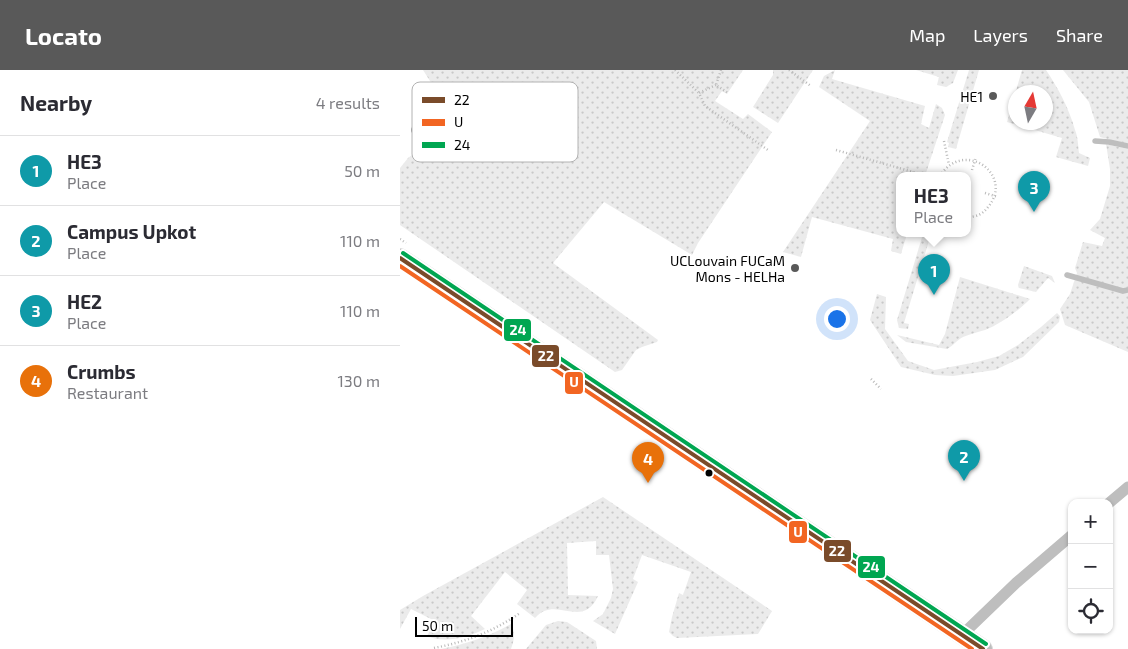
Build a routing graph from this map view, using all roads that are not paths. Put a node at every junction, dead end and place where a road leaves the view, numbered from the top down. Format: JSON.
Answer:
{"nodes":[{"id":1,"x":1095,"y":141,"type":"dead end"},
{"id":2,"x":1128,"y":146,"type":"edge"},
{"id":3,"x":400,"y":258,"type":"edge"},
{"id":4,"x":1068,"y":275,"type":"dead end"},
{"id":5,"x":1128,"y":290,"type":"edge"},
{"id":6,"x":1128,"y":487,"type":"edge"},
{"id":7,"x":1113,"y":500,"type":"edge"},
{"id":8,"x":1068,"y":538,"type":"edge"},
{"id":9,"x":962,"y":635,"type":"junction"},
{"id":10,"x":983,"y":649,"type":"edge"}],
"edges":[{"from":1,"to":2,"type":"lane"},
{"from":3,"to":9,"type":"main road"},
{"from":4,"to":5,"type":"lane"},
{"from":6,"to":7,"type":"street"},
{"from":8,"to":9,"type":"street"},
{"from":9,"to":10,"type":"main road"}]}
